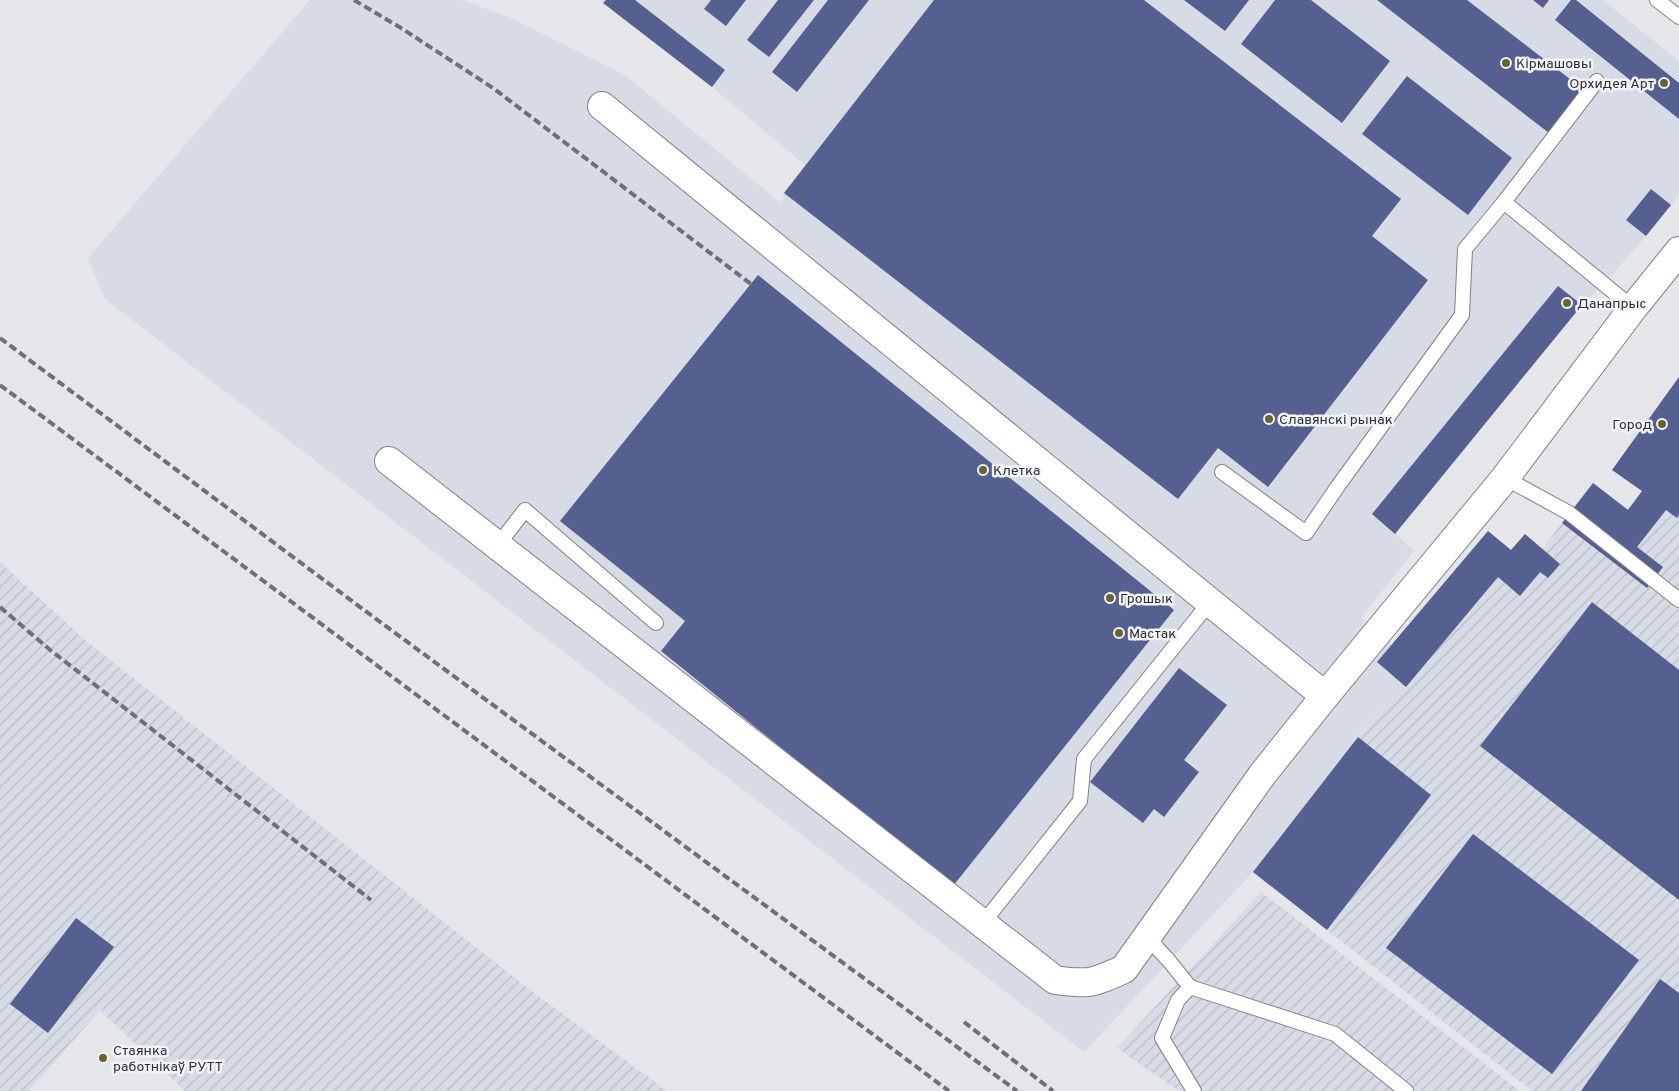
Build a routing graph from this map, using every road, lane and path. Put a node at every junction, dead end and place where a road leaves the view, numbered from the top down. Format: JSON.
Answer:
{"nodes":[{"id":1,"x":1657,"y":0,"type":"edge"},
{"id":2,"x":1679,"y":17,"type":"edge"},
{"id":3,"x":1597,"y":81,"type":"dead end"},
{"id":4,"x":602,"y":106,"type":"dead end"},
{"id":5,"x":1504,"y":202,"type":"junction"},
{"id":6,"x":1679,"y":251,"type":"edge"},
{"id":7,"x":1633,"y":308,"type":"junction"},
{"id":8,"x":389,"y":461,"type":"dead end"},
{"id":9,"x":1222,"y":472,"type":"dead end"},
{"id":10,"x":1506,"y":478,"type":"junction"},
{"id":11,"x":497,"y":546,"type":"junction"},
{"id":12,"x":1679,"y":600,"type":"edge"},
{"id":13,"x":1210,"y":602,"type":"junction"},
{"id":14,"x":656,"y":623,"type":"dead end"},
{"id":15,"x":1325,"y":696,"type":"junction"},
{"id":16,"x":983,"y":923,"type":"junction"},
{"id":17,"x":1147,"y":937,"type":"junction"},
{"id":18,"x":1190,"y":987,"type":"junction"},
{"id":19,"x":1194,"y":1091,"type":"edge"},
{"id":20,"x":1406,"y":1091,"type":"edge"}],
"edges":[{"from":1,"to":2,"type":"lane"},
{"from":3,"to":5,"type":"lane"},
{"from":4,"to":13,"type":"street"},
{"from":5,"to":7,"type":"lane"},
{"from":5,"to":9,"type":"lane"},
{"from":6,"to":7,"type":"street"},
{"from":7,"to":10,"type":"street"},
{"from":8,"to":11,"type":"street"},
{"from":10,"to":12,"type":"lane"},
{"from":10,"to":15,"type":"street"},
{"from":11,"to":14,"type":"lane"},
{"from":11,"to":16,"type":"street"},
{"from":13,"to":15,"type":"street"},
{"from":13,"to":16,"type":"lane"},
{"from":15,"to":17,"type":"street"},
{"from":16,"to":17,"type":"street"},
{"from":17,"to":18,"type":"lane"},
{"from":18,"to":19,"type":"lane"},
{"from":18,"to":20,"type":"lane"}]}
